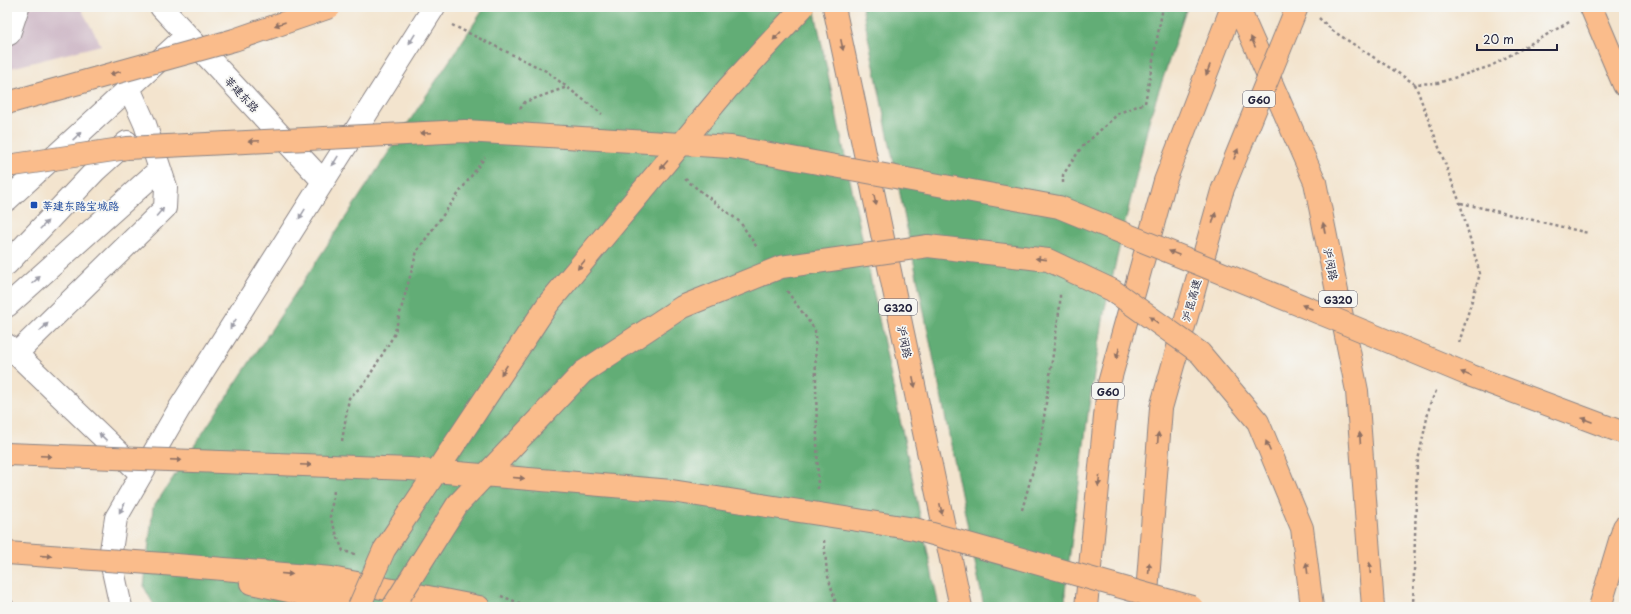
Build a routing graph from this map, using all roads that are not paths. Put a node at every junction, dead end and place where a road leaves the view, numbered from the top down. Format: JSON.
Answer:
{"nodes":[{"id":1,"x":18,"y":7,"type":"edge"},
{"id":2,"x":161,"y":7,"type":"edge"},
{"id":3,"x":330,"y":7,"type":"edge"},
{"id":4,"x":803,"y":7,"type":"edge"},
{"id":5,"x":834,"y":7,"type":"edge"},
{"id":6,"x":1232,"y":7,"type":"edge"},
{"id":7,"x":1238,"y":7,"type":"edge"},
{"id":8,"x":1297,"y":7,"type":"edge"},
{"id":9,"x":431,"y":10,"type":"edge"},
{"id":10,"x":1584,"y":12,"type":"edge"},
{"id":11,"x":7,"y":35,"type":"edge"},
{"id":12,"x":187,"y":35,"type":"junction"},
{"id":13,"x":1624,"y":85,"type":"edge"},
{"id":14,"x":129,"y":88,"type":"junction"},
{"id":15,"x":7,"y":102,"type":"edge"},
{"id":16,"x":145,"y":124,"type":"junction"},
{"id":17,"x":7,"y":166,"type":"edge"},
{"id":18,"x":160,"y":169,"type":"junction"},
{"id":19,"x":323,"y":181,"type":"junction"},
{"id":20,"x":7,"y":200,"type":"edge"},
{"id":21,"x":7,"y":264,"type":"edge"},
{"id":22,"x":7,"y":306,"type":"edge"},
{"id":23,"x":12,"y":350,"type":"edge"},
{"id":24,"x":1624,"y":433,"type":"edge"},
{"id":25,"x":7,"y":454,"type":"edge"},
{"id":26,"x":141,"y":474,"type":"junction"},
{"id":27,"x":1624,"y":527,"type":"edge"},
{"id":28,"x":7,"y":553,"type":"edge"},
{"id":29,"x":164,"y":564,"type":"junction"},
{"id":30,"x":120,"y":607,"type":"edge"},
{"id":31,"x":359,"y":607,"type":"edge"},
{"id":32,"x":364,"y":607,"type":"edge"},
{"id":33,"x":393,"y":607,"type":"edge"},
{"id":34,"x":479,"y":607,"type":"edge"},
{"id":35,"x":961,"y":607,"type":"edge"},
{"id":36,"x":1086,"y":607,"type":"edge"},
{"id":37,"x":1146,"y":607,"type":"edge"},
{"id":38,"x":1192,"y":607,"type":"edge"},
{"id":39,"x":1312,"y":607,"type":"edge"},
{"id":40,"x":1373,"y":607,"type":"edge"},
{"id":41,"x":1600,"y":607,"type":"edge"}],
"edges":[{"from":1,"to":11,"type":"street"},
{"from":2,"to":12,"type":"street","name":"莘建东路"},
{"from":3,"to":15,"type":"highway","one_way":true,"bridge":true},
{"from":4,"to":31,"type":"highway","one_way":true,"bridge":true},
{"from":5,"to":35,"type":"highway","name":"沪闵路","number":"G320","one_way":true},
{"from":6,"to":36,"type":"highway","number":"G60","one_way":true},
{"from":40,"to":7,"type":"highway","name":"沪闵路","number":"G320","one_way":true},
{"from":37,"to":8,"type":"highway","name":"沪昆高速","number":"G60","one_way":true,"bridge":true},
{"from":9,"to":19,"type":"street","one_way":true},
{"from":10,"to":13,"type":"highway"},
{"from":12,"to":14,"type":"street"},
{"from":12,"to":19,"type":"street","name":"莘建东路"},
{"from":14,"to":16,"type":"street"},
{"from":20,"to":14,"type":"street","one_way":true},
{"from":16,"to":18,"type":"street"},
{"from":21,"to":16,"type":"street","one_way":true},
{"from":24,"to":17,"type":"highway","one_way":true,"bridge":true},
{"from":22,"to":18,"type":"street","one_way":true},
{"from":23,"to":18,"type":"street","one_way":true},
{"from":19,"to":26,"type":"street","one_way":true},
{"from":26,"to":23,"type":"street","one_way":true},
{"from":25,"to":38,"type":"highway","one_way":true,"bridge":true},
{"from":26,"to":30,"type":"street","one_way":true},
{"from":27,"to":41,"type":"highway"},
{"from":28,"to":29,"type":"highway","one_way":true,"bridge":true},
{"from":29,"to":32,"type":"highway"},
{"from":29,"to":34,"type":"highway","one_way":true,"bridge":true},
{"from":39,"to":33,"type":"highway","one_way":true,"bridge":true}]}
